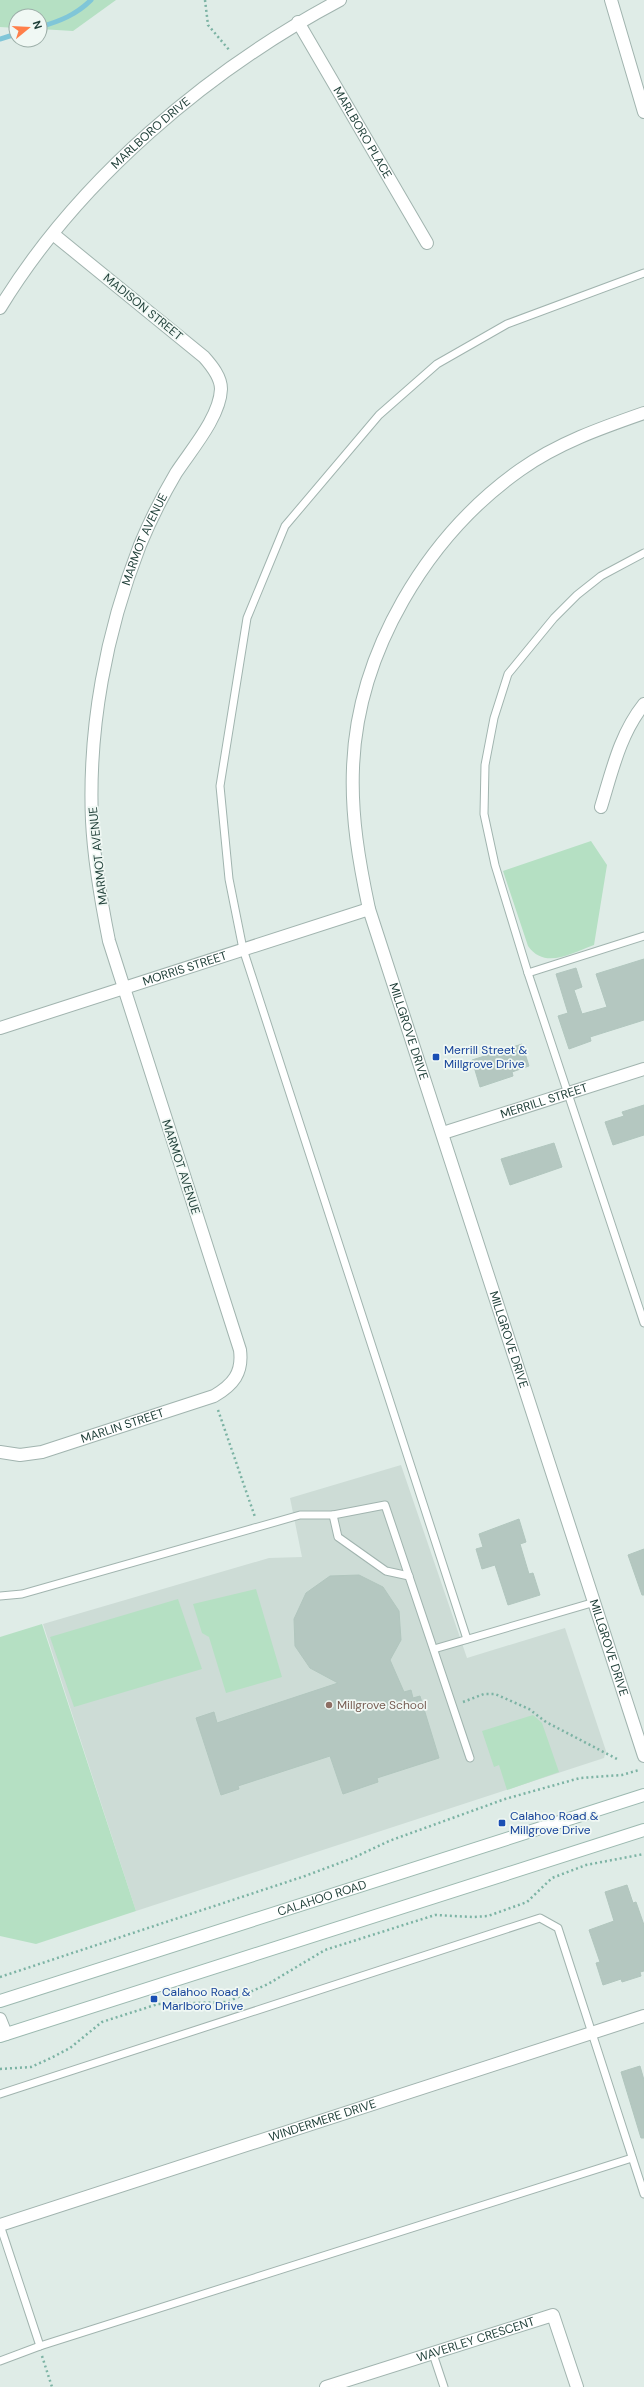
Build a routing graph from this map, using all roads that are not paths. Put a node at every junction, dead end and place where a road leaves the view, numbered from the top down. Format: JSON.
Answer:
{"nodes":[{"id":1,"x":340,"y":0,"type":"edge"},
{"id":2,"x":611,"y":0,"type":"edge"},
{"id":3,"x":298,"y":22,"type":"junction"},
{"id":4,"x":644,"y":112,"type":"edge"},
{"id":5,"x":53,"y":234,"type":"junction"},
{"id":6,"x":427,"y":243,"type":"dead end"},
{"id":7,"x":644,"y":273,"type":"edge"},
{"id":8,"x":0,"y":308,"type":"edge"},
{"id":9,"x":221,"y":388,"type":"joint"},
{"id":10,"x":644,"y":413,"type":"edge"},
{"id":11,"x":644,"y":553,"type":"edge"},
{"id":12,"x":644,"y":704,"type":"edge"},
{"id":13,"x":601,"y":807,"type":"dead end"},
{"id":14,"x":369,"y":909,"type":"junction"},
{"id":15,"x":644,"y":936,"type":"edge"},
{"id":16,"x":243,"y":949,"type":"junction"},
{"id":17,"x":528,"y":973,"type":"junction"},
{"id":18,"x":123,"y":988,"type":"junction"},
{"id":19,"x":0,"y":1028,"type":"edge"},
{"id":20,"x":644,"y":1069,"type":"edge"},
{"id":21,"x":569,"y":1093,"type":"junction"},
{"id":22,"x":443,"y":1133,"type":"junction"},
{"id":23,"x":644,"y":1323,"type":"edge"},
{"id":24,"x":236,"y":1376,"type":"joint"},
{"id":25,"x":0,"y":1452,"type":"edge"},
{"id":26,"x":333,"y":1516,"type":"junction"},
{"id":27,"x":409,"y":1576,"type":"junction"},
{"id":28,"x":0,"y":1596,"type":"edge"},
{"id":29,"x":595,"y":1602,"type":"junction"},
{"id":30,"x":467,"y":1639,"type":"junction"},
{"id":31,"x":434,"y":1649,"type":"junction"},
{"id":32,"x":644,"y":1756,"type":"edge"},
{"id":33,"x":470,"y":1758,"type":"dead end"},
{"id":34,"x":644,"y":1795,"type":"edge"},
{"id":35,"x":644,"y":1830,"type":"edge"},
{"id":36,"x":0,"y":2001,"type":"edge"},
{"id":37,"x":644,"y":2016,"type":"edge"},
{"id":38,"x":0,"y":2019,"type":"edge"},
{"id":39,"x":591,"y":2032,"type":"junction"},
{"id":40,"x":3,"y":2035,"type":"edge"},
{"id":41,"x":0,"y":2094,"type":"edge"},
{"id":42,"x":632,"y":2158,"type":"junction"},
{"id":43,"x":644,"y":2194,"type":"edge"},
{"id":44,"x":0,"y":2225,"type":"edge"},
{"id":45,"x":40,"y":2346,"type":"junction"},
{"id":46,"x":433,"y":2354,"type":"junction"},
{"id":47,"x":0,"y":2361,"type":"edge"},
{"id":48,"x":326,"y":2387,"type":"edge"},
{"id":49,"x":444,"y":2387,"type":"edge"},
{"id":50,"x":577,"y":2387,"type":"edge"}],
"edges":[{"from":1,"to":3,"type":"street","name":"MARLBORO DRIVE"},
{"from":2,"to":4,"type":"street"},
{"from":3,"to":5,"type":"street","name":"MARLBORO DRIVE"},
{"from":3,"to":6,"type":"street","name":"MARLBORO PLACE"},
{"from":5,"to":8,"type":"street","name":"MARLBORO DRIVE"},
{"from":5,"to":9,"type":"street","name":"MADISON STREET"},
{"from":7,"to":16,"type":"lane"},
{"from":9,"to":18,"type":"street","name":"MARMOT AVENUE"},
{"from":10,"to":14,"type":"street","name":"MILLGROVE DRIVE"},
{"from":11,"to":17,"type":"lane"},
{"from":12,"to":13,"type":"street"},
{"from":14,"to":16,"type":"street","name":"MORRIS STREET"},
{"from":14,"to":22,"type":"street","name":"MILLGROVE DRIVE"},
{"from":15,"to":17,"type":"lane"},
{"from":16,"to":18,"type":"street","name":"MORRIS STREET"},
{"from":16,"to":30,"type":"lane"},
{"from":17,"to":21,"type":"lane"},
{"from":18,"to":19,"type":"street","name":"MORRIS STREET"},
{"from":18,"to":24,"type":"street","name":"MARMOT AVENUE"},
{"from":20,"to":21,"type":"street","name":"MERRILL STREET"},
{"from":21,"to":22,"type":"street","name":"MERRILL STREET"},
{"from":21,"to":23,"type":"lane"},
{"from":22,"to":29,"type":"street","name":"MILLGROVE DRIVE"},
{"from":24,"to":25,"type":"street","name":"MARLIN STREET"},
{"from":26,"to":27,"type":"lane"},
{"from":26,"to":27,"type":"lane"},
{"from":26,"to":28,"type":"lane"},
{"from":27,"to":31,"type":"lane"},
{"from":29,"to":30,"type":"lane"},
{"from":29,"to":32,"type":"street","name":"MILLGROVE DRIVE"},
{"from":30,"to":31,"type":"lane"},
{"from":31,"to":33,"type":"lane"},
{"from":34,"to":36,"type":"street","name":"CALAHOO ROAD"},
{"from":35,"to":40,"type":"street"},
{"from":37,"to":39,"type":"street","name":"WINDERMERE DRIVE"},
{"from":38,"to":40,"type":"street"},
{"from":39,"to":41,"type":"lane"},
{"from":39,"to":42,"type":"lane"},
{"from":39,"to":44,"type":"street","name":"WINDERMERE DRIVE"},
{"from":42,"to":43,"type":"lane"},
{"from":42,"to":45,"type":"lane"},
{"from":44,"to":45,"type":"lane"},
{"from":45,"to":47,"type":"lane"},
{"from":46,"to":48,"type":"street","name":"WAVERLEY CRESCENT"},
{"from":46,"to":49,"type":"lane"},
{"from":46,"to":50,"type":"street","name":"WAVERLEY CRESCENT"}]}
